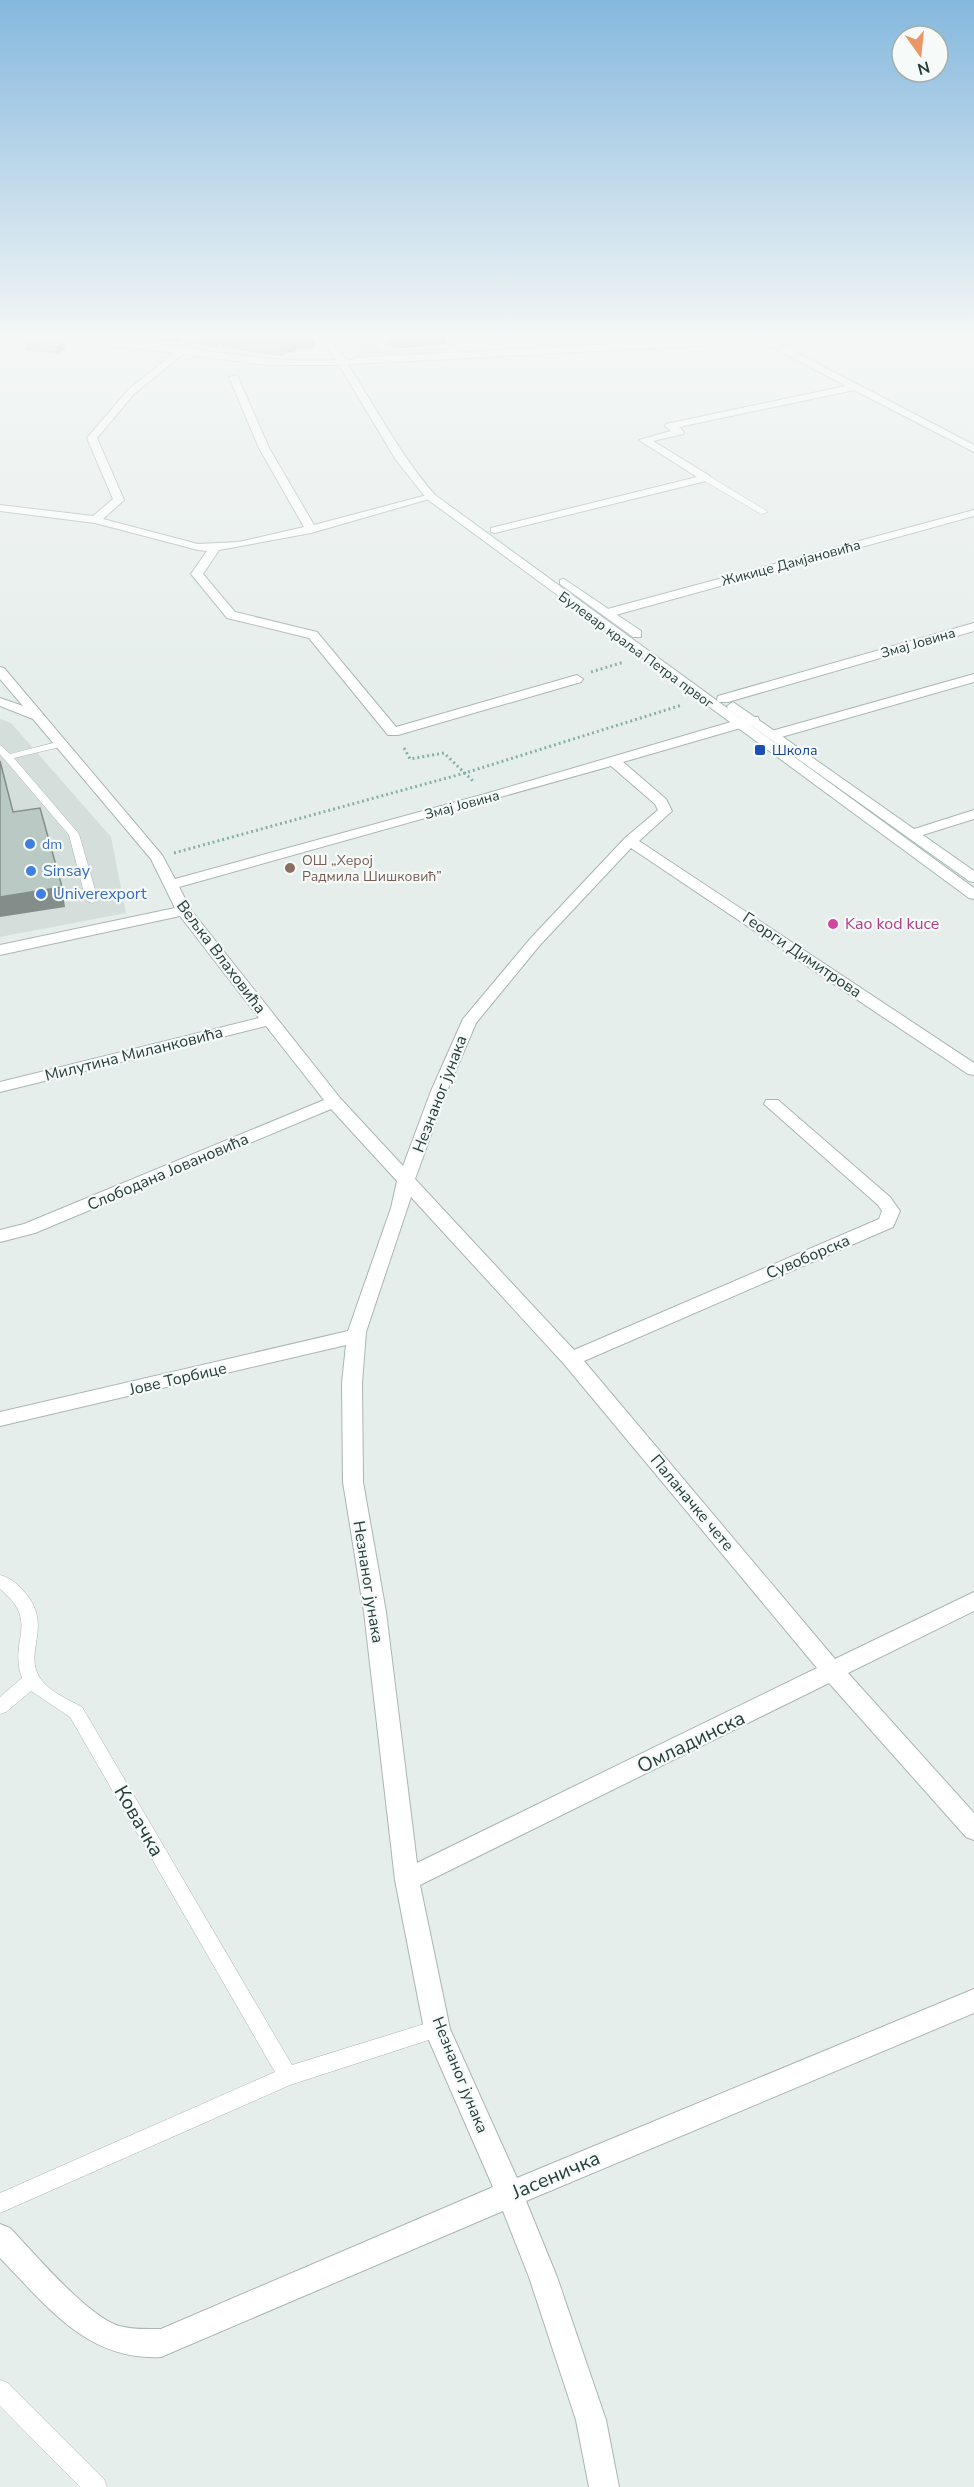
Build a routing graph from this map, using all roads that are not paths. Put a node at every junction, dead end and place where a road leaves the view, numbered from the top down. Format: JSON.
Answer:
{"nodes":[{"id":1,"x":99,"y":454,"type":"edge"},
{"id":2,"x":267,"y":454,"type":"edge"},
{"id":3,"x":399,"y":454,"type":"edge"},
{"id":4,"x":412,"y":454,"type":"edge"},
{"id":5,"x":667,"y":454,"type":"edge"},
{"id":6,"x":706,"y":478,"type":"junction"},
{"id":7,"x":431,"y":496,"type":"junction"},
{"id":8,"x":0,"y":508,"type":"edge"},
{"id":9,"x":764,"y":512,"type":"dead end"},
{"id":10,"x":974,"y":513,"type":"edge"},
{"id":11,"x":95,"y":520,"type":"junction"},
{"id":12,"x":311,"y":530,"type":"junction"},
{"id":13,"x":495,"y":530,"type":"junction"},
{"id":14,"x":215,"y":548,"type":"junction"},
{"id":15,"x":608,"y":613,"type":"junction"},
{"id":16,"x":974,"y":627,"type":"edge"},
{"id":17,"x":0,"y":671,"type":"edge"},
{"id":18,"x":974,"y":678,"type":"edge"},
{"id":19,"x":577,"y":679,"type":"road end"},
{"id":20,"x":723,"y":699,"type":"junction"},
{"id":21,"x":0,"y":702,"type":"edge"},
{"id":22,"x":38,"y":716,"type":"junction"},
{"id":23,"x":753,"y":720,"type":"junction"},
{"id":24,"x":738,"y":724,"type":"junction"},
{"id":25,"x":773,"y":735,"type":"junction"},
{"id":26,"x":62,"y":744,"type":"junction"},
{"id":27,"x":0,"y":748,"type":"edge"},
{"id":28,"x":8,"y":757,"type":"junction"},
{"id":29,"x":614,"y":761,"type":"junction"},
{"id":30,"x":974,"y":814,"type":"edge"},
{"id":31,"x":913,"y":834,"type":"junction"},
{"id":32,"x":630,"y":841,"type":"junction"},
{"id":33,"x":974,"y":878,"type":"edge"},
{"id":34,"x":170,"y":885,"type":"junction"},
{"id":35,"x":974,"y":895,"type":"edge"},
{"id":36,"x":92,"y":900,"type":"dead end"},
{"id":37,"x":184,"y":911,"type":"junction"},
{"id":38,"x":0,"y":950,"type":"edge"},
{"id":39,"x":269,"y":1020,"type":"junction"},
{"id":40,"x":974,"y":1070,"type":"edge"},
{"id":41,"x":0,"y":1087,"type":"edge"},
{"id":42,"x":334,"y":1102,"type":"junction"},
{"id":43,"x":772,"y":1104,"type":"dead end"},
{"id":44,"x":406,"y":1181,"type":"junction"},
{"id":45,"x":0,"y":1236,"type":"edge"},
{"id":46,"x":356,"y":1336,"type":"junction"},
{"id":47,"x":571,"y":1359,"type":"junction"},
{"id":48,"x":0,"y":1419,"type":"edge"},
{"id":49,"x":0,"y":1581,"type":"edge"},
{"id":50,"x":974,"y":1601,"type":"edge"},
{"id":51,"x":833,"y":1672,"type":"junction"},
{"id":52,"x":31,"y":1681,"type":"junction"},
{"id":53,"x":0,"y":1707,"type":"edge"},
{"id":54,"x":974,"y":1830,"type":"edge"},
{"id":55,"x":407,"y":1880,"type":"junction"},
{"id":56,"x":974,"y":2001,"type":"edge"},
{"id":57,"x":437,"y":2029,"type":"junction"},
{"id":58,"x":288,"y":2076,"type":"junction"},
{"id":59,"x":510,"y":2194,"type":"junction"},
{"id":60,"x":0,"y":2203,"type":"edge"},
{"id":61,"x":0,"y":2238,"type":"edge"},
{"id":62,"x":0,"y":2391,"type":"edge"},
{"id":63,"x":96,"y":2487,"type":"edge"},
{"id":64,"x":604,"y":2487,"type":"edge"}],
"edges":[{"from":1,"to":11,"type":"street"},
{"from":2,"to":12,"type":"street"},
{"from":3,"to":7,"type":"street","name":"Булевар краља Петра првог"},
{"from":4,"to":13,"type":"street","name":"Булевар краља Петра првог"},
{"from":5,"to":6,"type":"street"},
{"from":6,"to":9,"type":"lane"},
{"from":6,"to":13,"type":"street"},
{"from":7,"to":12,"type":"street"},
{"from":7,"to":24,"type":"street","name":"Булевар краља Петра првог"},
{"from":8,"to":11,"type":"street"},
{"from":10,"to":15,"type":"street","name":"Жикице Дамјановића"},
{"from":11,"to":14,"type":"street"},
{"from":12,"to":14,"type":"street"},
{"from":13,"to":15,"type":"street","name":"Булевар краља Петра првог"},
{"from":14,"to":19,"type":"street"},
{"from":15,"to":20,"type":"street","name":"Булевар краља Петра првог"},
{"from":16,"to":20,"type":"street","name":"Змај Јовина"},
{"from":17,"to":22,"type":"street","name":"Вељка Влаховића"},
{"from":18,"to":25,"type":"street"},
{"from":20,"to":23,"type":"street","name":"Булевар краља Петра првог"},
{"from":21,"to":22,"type":"street"},
{"from":22,"to":26,"type":"street","name":"Вељка Влаховића"},
{"from":23,"to":24,"type":"street","name":"Змај Јовина"},
{"from":23,"to":25,"type":"street","name":"Булевар краља Петра првог"},
{"from":24,"to":29,"type":"street","name":"Змај Јовина"},
{"from":24,"to":35,"type":"street","name":"Булевар краља Петра првог"},
{"from":25,"to":31,"type":"street","name":"Булевар краља Петра првог"},
{"from":26,"to":28,"type":"lane"},
{"from":26,"to":34,"type":"street","name":"Вељка Влаховића"},
{"from":27,"to":28,"type":"lane"},
{"from":28,"to":36,"type":"lane"},
{"from":29,"to":32,"type":"street","name":"Незнаног јунака"},
{"from":29,"to":34,"type":"street","name":"Змај Јовина"},
{"from":30,"to":31,"type":"street"},
{"from":31,"to":33,"type":"street","name":"Булевар краља Петра првог"},
{"from":32,"to":40,"type":"street","name":"Георги Димитрова"},
{"from":32,"to":44,"type":"street","name":"Незнаног јунака"},
{"from":34,"to":37,"type":"street","name":"Вељка Влаховића"},
{"from":37,"to":38,"type":"street"},
{"from":37,"to":39,"type":"street","name":"Вељка Влаховића"},
{"from":39,"to":41,"type":"street","name":"Милутина Миланковића"},
{"from":39,"to":42,"type":"street","name":"Вељка Влаховића"},
{"from":42,"to":44,"type":"street","name":"Вељка Влаховића"},
{"from":42,"to":45,"type":"street","name":"Слободана Јовановића"},
{"from":43,"to":47,"type":"street","name":"Сувоборска"},
{"from":44,"to":46,"type":"street","name":"Незнаног јунака"},
{"from":44,"to":47,"type":"street","name":"Паланачке чете"},
{"from":46,"to":48,"type":"street","name":"Јове Торбице"},
{"from":46,"to":55,"type":"street","name":"Незнаног јунака"},
{"from":47,"to":51,"type":"street","name":"Паланачке чете"},
{"from":49,"to":52,"type":"lane"},
{"from":50,"to":51,"type":"street","name":"Омладинска"},
{"from":51,"to":54,"type":"street","name":"Паланачке чете"},
{"from":51,"to":55,"type":"street","name":"Омладинска"},
{"from":52,"to":53,"type":"lane"},
{"from":52,"to":58,"type":"lane","name":"Ковачка"},
{"from":55,"to":57,"type":"street","name":"Незнаног јунака"},
{"from":56,"to":59,"type":"street","name":"Јасеничка"},
{"from":57,"to":58,"type":"lane"},
{"from":57,"to":59,"type":"street","name":"Незнаног јунака"},
{"from":58,"to":60,"type":"lane"},
{"from":59,"to":61,"type":"street","name":"Јасеничка"},
{"from":59,"to":64,"type":"street","name":"Незнаног јунака"},
{"from":62,"to":63,"type":"lane"}]}
